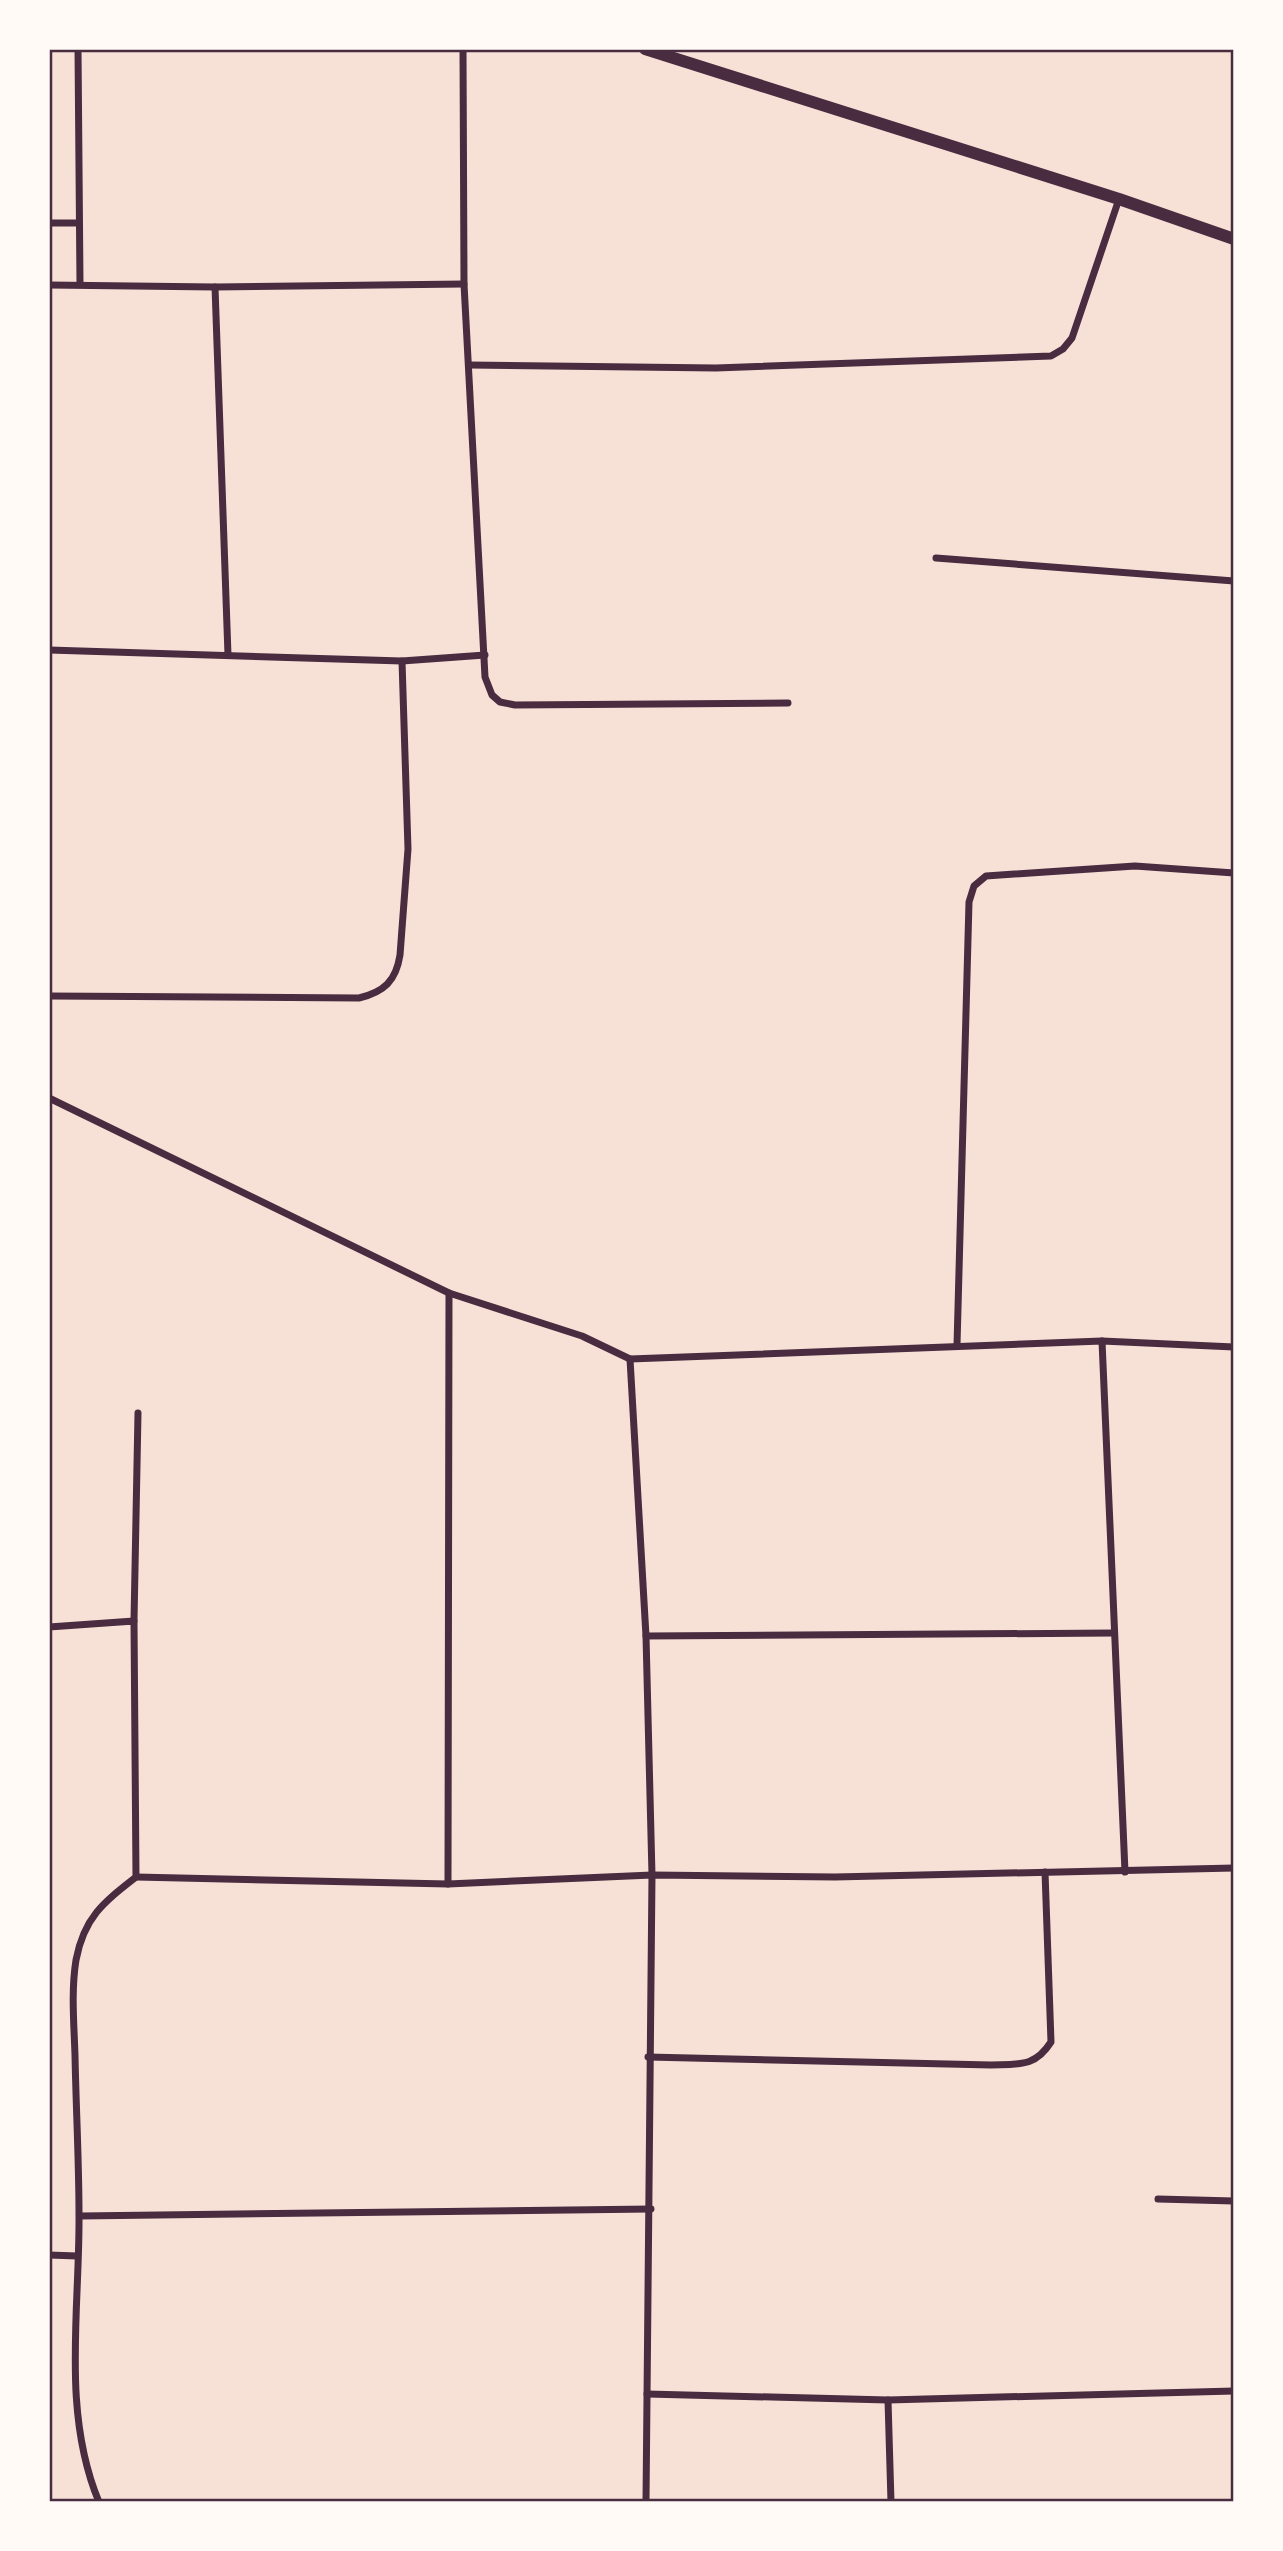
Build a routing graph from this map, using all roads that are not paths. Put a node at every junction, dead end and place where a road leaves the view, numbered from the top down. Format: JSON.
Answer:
{"nodes":[{"id":1,"x":78,"y":49,"type":"edge"},
{"id":2,"x":463,"y":49,"type":"edge"},
{"id":3,"x":645,"y":49,"type":"edge"},
{"id":4,"x":1119,"y":199,"type":"junction"},
{"id":5,"x":49,"y":223,"type":"edge"},
{"id":6,"x":79,"y":223,"type":"junction"},
{"id":7,"x":1234,"y":239,"type":"edge"},
{"id":8,"x":80,"y":284,"type":"junction"},
{"id":9,"x":464,"y":284,"type":"junction"},
{"id":10,"x":49,"y":285,"type":"edge"},
{"id":11,"x":215,"y":287,"type":"junction"},
{"id":12,"x":469,"y":365,"type":"junction"},
{"id":13,"x":936,"y":558,"type":"dead end"},
{"id":14,"x":1234,"y":582,"type":"edge"},
{"id":15,"x":49,"y":650,"type":"edge"},
{"id":16,"x":228,"y":655,"type":"junction"},
{"id":17,"x":485,"y":656,"type":"junction"},
{"id":18,"x":402,"y":662,"type":"junction"},
{"id":19,"x":788,"y":703,"type":"dead end"},
{"id":20,"x":1234,"y":873,"type":"edge"},
{"id":21,"x":49,"y":996,"type":"edge"},
{"id":22,"x":49,"y":1098,"type":"edge"},
{"id":23,"x":449,"y":1293,"type":"junction"},
{"id":24,"x":1102,"y":1341,"type":"junction"},
{"id":25,"x":957,"y":1345,"type":"junction"},
{"id":26,"x":1234,"y":1347,"type":"edge"},
{"id":27,"x":630,"y":1359,"type":"junction"},
{"id":28,"x":138,"y":1413,"type":"dead end"},
{"id":29,"x":134,"y":1621,"type":"junction"},
{"id":30,"x":49,"y":1627,"type":"edge"},
{"id":31,"x":1114,"y":1633,"type":"junction"},
{"id":32,"x":646,"y":1636,"type":"junction"},
{"id":33,"x":1234,"y":1868,"type":"edge"},
{"id":34,"x":1045,"y":1872,"type":"junction"},
{"id":35,"x":1125,"y":1872,"type":"junction"},
{"id":36,"x":652,"y":1875,"type":"junction"},
{"id":37,"x":136,"y":1877,"type":"junction"},
{"id":38,"x":448,"y":1884,"type":"junction"},
{"id":39,"x":648,"y":2057,"type":"junction"},
{"id":40,"x":1158,"y":2199,"type":"dead end"},
{"id":41,"x":1234,"y":2201,"type":"edge"},
{"id":42,"x":651,"y":2209,"type":"junction"},
{"id":43,"x":80,"y":2216,"type":"junction"},
{"id":44,"x":49,"y":2255,"type":"edge"},
{"id":45,"x":77,"y":2256,"type":"junction"},
{"id":46,"x":1234,"y":2391,"type":"edge"},
{"id":47,"x":647,"y":2394,"type":"junction"},
{"id":48,"x":887,"y":2400,"type":"junction"},
{"id":49,"x":99,"y":2502,"type":"edge"},
{"id":50,"x":646,"y":2502,"type":"edge"},
{"id":51,"x":891,"y":2502,"type":"edge"}],
"edges":[{"from":1,"to":6,"type":"street"},
{"from":2,"to":9,"type":"street"},
{"from":3,"to":4,"type":"street"},
{"from":4,"to":7,"type":"street"},
{"from":4,"to":12,"type":"street"},
{"from":5,"to":6,"type":"street"},
{"from":6,"to":8,"type":"street"},
{"from":8,"to":10,"type":"street"},
{"from":8,"to":11,"type":"street"},
{"from":9,"to":11,"type":"street"},
{"from":9,"to":12,"type":"street"},
{"from":11,"to":16,"type":"street"},
{"from":12,"to":17,"type":"street"},
{"from":13,"to":14,"type":"street"},
{"from":15,"to":16,"type":"street"},
{"from":16,"to":18,"type":"street"},
{"from":17,"to":18,"type":"street"},
{"from":17,"to":19,"type":"street"},
{"from":18,"to":21,"type":"street"},
{"from":20,"to":25,"type":"street"},
{"from":22,"to":23,"type":"street"},
{"from":23,"to":27,"type":"street"},
{"from":23,"to":38,"type":"street"},
{"from":24,"to":25,"type":"street"},
{"from":24,"to":26,"type":"street"},
{"from":24,"to":31,"type":"street"},
{"from":25,"to":27,"type":"street"},
{"from":27,"to":32,"type":"street"},
{"from":28,"to":29,"type":"street"},
{"from":29,"to":30,"type":"street"},
{"from":29,"to":37,"type":"street"},
{"from":31,"to":32,"type":"street"},
{"from":31,"to":35,"type":"street"},
{"from":32,"to":36,"type":"street"},
{"from":33,"to":35,"type":"street"},
{"from":34,"to":35,"type":"street"},
{"from":34,"to":36,"type":"street"},
{"from":34,"to":39,"type":"street"},
{"from":36,"to":38,"type":"street"},
{"from":36,"to":39,"type":"street"},
{"from":37,"to":38,"type":"street"},
{"from":37,"to":43,"type":"street"},
{"from":39,"to":42,"type":"street"},
{"from":40,"to":41,"type":"street"},
{"from":42,"to":43,"type":"street"},
{"from":42,"to":47,"type":"street"},
{"from":43,"to":45,"type":"street"},
{"from":44,"to":45,"type":"street"},
{"from":45,"to":49,"type":"street"},
{"from":46,"to":48,"type":"street"},
{"from":47,"to":48,"type":"street"},
{"from":47,"to":50,"type":"street"},
{"from":48,"to":51,"type":"street"}]}
